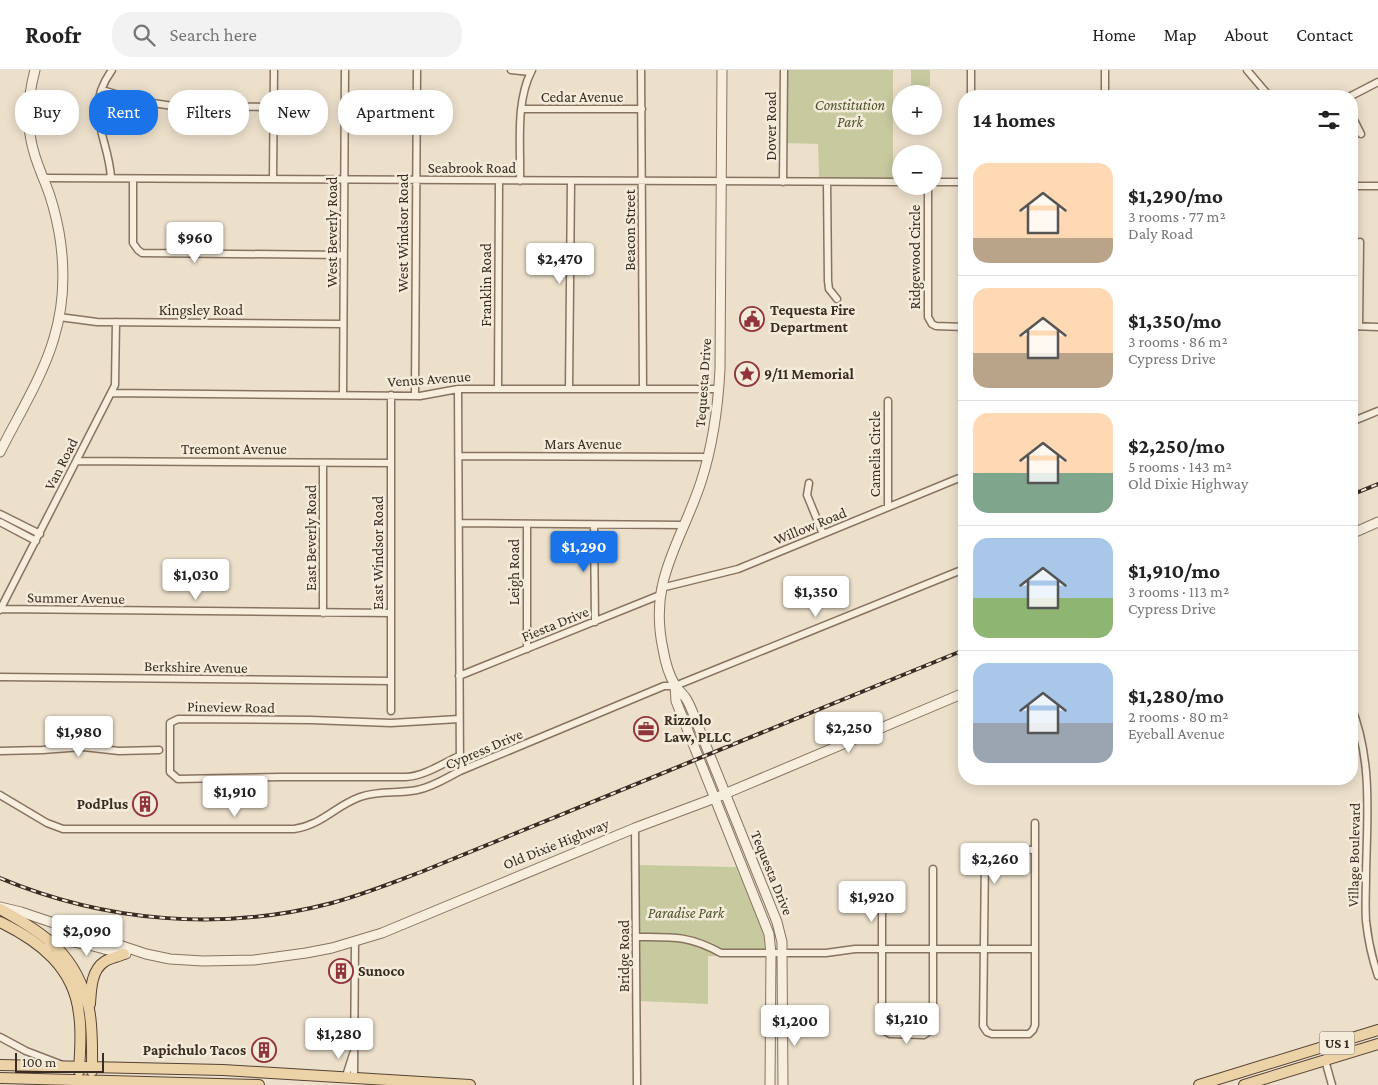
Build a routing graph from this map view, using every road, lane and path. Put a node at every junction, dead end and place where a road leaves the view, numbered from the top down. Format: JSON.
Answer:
{"nodes":[{"id":1,"x":35,"y":70,"type":"edge"},
{"id":2,"x":112,"y":70,"type":"edge"},
{"id":3,"x":274,"y":70,"type":"edge"},
{"id":4,"x":345,"y":70,"type":"edge"},
{"id":5,"x":417,"y":70,"type":"edge"},
{"id":6,"x":511,"y":70,"type":"edge"},
{"id":7,"x":641,"y":70,"type":"edge"},
{"id":8,"x":722,"y":70,"type":"edge"},
{"id":9,"x":784,"y":70,"type":"edge"},
{"id":10,"x":971,"y":70,"type":"edge"},
{"id":11,"x":1105,"y":70,"type":"edge"},
{"id":12,"x":1247,"y":70,"type":"edge"},
{"id":13,"x":531,"y":71,"type":"edge"},
{"id":14,"x":1378,"y":82,"type":"edge"},
{"id":15,"x":102,"y":90,"type":"edge"},
{"id":16,"x":274,"y":90,"type":"edge"},
{"id":17,"x":971,"y":90,"type":"edge"},
{"id":18,"x":1105,"y":90,"type":"edge"},
{"id":19,"x":1264,"y":90,"type":"edge"},
{"id":20,"x":1358,"y":92,"type":"edge"},
{"id":21,"x":158,"y":104,"type":"edge"},
{"id":22,"x":259,"y":106,"type":"edge"},
{"id":23,"x":521,"y":109,"type":"junction"},
{"id":24,"x":642,"y":109,"type":"junction"},
{"id":25,"x":1358,"y":128,"type":"edge"},
{"id":26,"x":1361,"y":134,"type":"dead end"},
{"id":27,"x":101,"y":135,"type":"edge"},
{"id":28,"x":274,"y":135,"type":"edge"},
{"id":29,"x":43,"y":178,"type":"junction"},
{"id":30,"x":111,"y":178,"type":"junction"},
{"id":31,"x":133,"y":178,"type":"junction"},
{"id":32,"x":273,"y":180,"type":"junction"},
{"id":33,"x":344,"y":180,"type":"junction"},
{"id":34,"x":416,"y":180,"type":"junction"},
{"id":35,"x":499,"y":181,"type":"junction"},
{"id":36,"x":520,"y":181,"type":"junction"},
{"id":37,"x":571,"y":181,"type":"junction"},
{"id":38,"x":642,"y":181,"type":"junction"},
{"id":39,"x":722,"y":182,"type":"junction"},
{"id":40,"x":783,"y":182,"type":"junction"},
{"id":41,"x":827,"y":182,"type":"junction"},
{"id":42,"x":892,"y":182,"type":"edge"},
{"id":43,"x":942,"y":182,"type":"edge"},
{"id":44,"x":958,"y":182,"type":"edge"},
{"id":45,"x":1358,"y":186,"type":"edge"},
{"id":46,"x":1378,"y":186,"type":"edge"},
{"id":47,"x":928,"y":195,"type":"edge"},
{"id":48,"x":1360,"y":242,"type":"dead end"},
{"id":49,"x":344,"y":255,"type":"junction"},
{"id":50,"x":837,"y":299,"type":"dead end"},
{"id":51,"x":59,"y":317,"type":"junction"},
{"id":52,"x":116,"y":322,"type":"junction"},
{"id":53,"x":344,"y":324,"type":"junction"},
{"id":54,"x":1359,"y":326,"type":"joint"},
{"id":55,"x":1378,"y":326,"type":"edge"},
{"id":56,"x":958,"y":327,"type":"edge"},
{"id":57,"x":458,"y":389,"type":"junction"},
{"id":58,"x":498,"y":389,"type":"junction"},
{"id":59,"x":570,"y":389,"type":"junction"},
{"id":60,"x":643,"y":389,"type":"junction"},
{"id":61,"x":719,"y":389,"type":"junction"},
{"id":62,"x":111,"y":393,"type":"junction"},
{"id":63,"x":343,"y":395,"type":"junction"},
{"id":64,"x":390,"y":395,"type":"junction"},
{"id":65,"x":415,"y":395,"type":"junction"},
{"id":66,"x":888,"y":401,"type":"dead end"},
{"id":67,"x":1378,"y":411,"type":"edge"},
{"id":68,"x":1358,"y":419,"type":"edge"},
{"id":69,"x":0,"y":452,"type":"edge"},
{"id":70,"x":458,"y":456,"type":"junction"},
{"id":71,"x":708,"y":457,"type":"junction"},
{"id":72,"x":77,"y":461,"type":"junction"},
{"id":73,"x":323,"y":463,"type":"junction"},
{"id":74,"x":391,"y":463,"type":"junction"},
{"id":75,"x":958,"y":479,"type":"edge"},
{"id":76,"x":809,"y":483,"type":"dead end"},
{"id":77,"x":888,"y":508,"type":"junction"},
{"id":78,"x":0,"y":514,"type":"edge"},
{"id":79,"x":0,"y":522,"type":"edge"},
{"id":80,"x":1378,"y":522,"type":"edge"},
{"id":81,"x":459,"y":523,"type":"junction"},
{"id":82,"x":527,"y":524,"type":"junction"},
{"id":83,"x":594,"y":525,"type":"junction"},
{"id":84,"x":684,"y":525,"type":"junction"},
{"id":85,"x":1358,"y":531,"type":"edge"},
{"id":86,"x":40,"y":534,"type":"junction"},
{"id":87,"x":823,"y":534,"type":"junction"},
{"id":88,"x":36,"y":541,"type":"junction"},
{"id":89,"x":958,"y":571,"type":"edge"},
{"id":90,"x":661,"y":591,"type":"junction"},
{"id":91,"x":0,"y":610,"type":"edge"},
{"id":92,"x":323,"y":613,"type":"junction"},
{"id":93,"x":391,"y":613,"type":"junction"},
{"id":94,"x":595,"y":622,"type":"junction"},
{"id":95,"x":527,"y":649,"type":"junction"},
{"id":96,"x":459,"y":676,"type":"junction"},
{"id":97,"x":0,"y":677,"type":"edge"},
{"id":98,"x":391,"y":681,"type":"junction"},
{"id":99,"x":676,"y":686,"type":"junction"},
{"id":100,"x":958,"y":696,"type":"edge"},
{"id":101,"x":391,"y":712,"type":"dead end"},
{"id":102,"x":459,"y":718,"type":"junction"},
{"id":103,"x":1358,"y":725,"type":"edge"},
{"id":104,"x":159,"y":750,"type":"dead end"},
{"id":105,"x":0,"y":751,"type":"edge"},
{"id":106,"x":459,"y":756,"type":"junction"},
{"id":107,"x":461,"y":770,"type":"junction"},
{"id":108,"x":725,"y":793,"type":"junction"},
{"id":109,"x":0,"y":795,"type":"edge"},
{"id":110,"x":714,"y":798,"type":"junction"},
{"id":111,"x":1034,"y":823,"type":"dead end"},
{"id":112,"x":635,"y":828,"type":"junction"},
{"id":113,"x":1034,"y":850,"type":"junction"},
{"id":114,"x":933,"y":869,"type":"dead end"},
{"id":115,"x":882,"y":897,"type":"dead end"},
{"id":116,"x":0,"y":908,"type":"edge"},
{"id":117,"x":0,"y":922,"type":"edge"},
{"id":118,"x":636,"y":937,"type":"junction"},
{"id":119,"x":355,"y":941,"type":"junction"},
{"id":120,"x":111,"y":942,"type":"junction"},
{"id":121,"x":48,"y":946,"type":"junction"},
{"id":122,"x":883,"y":949,"type":"junction"},
{"id":123,"x":933,"y":949,"type":"junction"},
{"id":124,"x":983,"y":949,"type":"junction"},
{"id":125,"x":1035,"y":949,"type":"junction"},
{"id":126,"x":124,"y":954,"type":"junction"},
{"id":127,"x":146,"y":954,"type":"junction"},
{"id":128,"x":772,"y":954,"type":"junction"},
{"id":129,"x":782,"y":954,"type":"junction"},
{"id":130,"x":1378,"y":976,"type":"edge"},
{"id":131,"x":89,"y":1010,"type":"junction"},
{"id":132,"x":1378,"y":1030,"type":"edge"},
{"id":133,"x":0,"y":1037,"type":"edge"},
{"id":134,"x":1378,"y":1044,"type":"edge"},
{"id":135,"x":1325,"y":1060,"type":"junction"},
{"id":136,"x":1269,"y":1064,"type":"junction"},
{"id":137,"x":0,"y":1065,"type":"edge"},
{"id":138,"x":64,"y":1066,"type":"junction"},
{"id":139,"x":80,"y":1066,"type":"junction"},
{"id":140,"x":92,"y":1066,"type":"junction"},
{"id":141,"x":1247,"y":1070,"type":"junction"},
{"id":142,"x":0,"y":1078,"type":"edge"},
{"id":143,"x":350,"y":1081,"type":"edge"},
{"id":144,"x":79,"y":1082,"type":"edge"},
{"id":145,"x":92,"y":1082,"type":"edge"},
{"id":146,"x":1250,"y":1084,"type":"edge"},
{"id":147,"x":259,"y":1085,"type":"edge"},
{"id":148,"x":470,"y":1085,"type":"edge"},
{"id":149,"x":637,"y":1085,"type":"edge"},
{"id":150,"x":770,"y":1085,"type":"edge"},
{"id":151,"x":783,"y":1085,"type":"edge"},
{"id":152,"x":1199,"y":1085,"type":"edge"},
{"id":153,"x":1236,"y":1085,"type":"edge"},
{"id":154,"x":1332,"y":1085,"type":"edge"}],
"edges":[{"from":1,"to":29,"type":"street"},
{"from":2,"to":15,"type":"street"},
{"from":3,"to":16,"type":"street"},
{"from":4,"to":33,"type":"street","name":"West Beverly Road"},
{"from":5,"to":34,"type":"street","name":"West Windsor Road"},
{"from":6,"to":13,"type":"street"},
{"from":7,"to":24,"type":"street","name":"Beacon Street"},
{"from":8,"to":39,"type":"street","name":"Tequesta Drive"},
{"from":9,"to":40,"type":"street","name":"Dover Road"},
{"from":10,"to":17,"type":"street"},
{"from":11,"to":18,"type":"street"},
{"from":12,"to":19,"type":"street"},
{"from":13,"to":23,"type":"street"},
{"from":14,"to":20,"type":"street"},
{"from":21,"to":22,"type":"street"},
{"from":23,"to":24,"type":"street","name":"Cedar Avenue"},
{"from":23,"to":36,"type":"street"},
{"from":24,"to":38,"type":"street","name":"Beacon Street"},
{"from":25,"to":26,"type":"street"},
{"from":27,"to":30,"type":"street"},
{"from":28,"to":32,"type":"street"},
{"from":29,"to":30,"type":"street","name":"Seabrook Road"},
{"from":29,"to":51,"type":"street"},
{"from":30,"to":31,"type":"street","name":"Seabrook Road"},
{"from":31,"to":32,"type":"street","name":"Seabrook Road"},
{"from":31,"to":49,"type":"street"},
{"from":32,"to":33,"type":"street","name":"Seabrook Road"},
{"from":33,"to":34,"type":"street","name":"Seabrook Road"},
{"from":33,"to":49,"type":"street","name":"West Beverly Road"},
{"from":34,"to":35,"type":"street","name":"Seabrook Road"},
{"from":34,"to":65,"type":"street","name":"West Windsor Road"},
{"from":35,"to":36,"type":"street","name":"Seabrook Road"},
{"from":35,"to":58,"type":"street","name":"Franklin Road"},
{"from":36,"to":37,"type":"street","name":"Seabrook Road"},
{"from":37,"to":38,"type":"street","name":"Seabrook Road"},
{"from":37,"to":59,"type":"street"},
{"from":38,"to":39,"type":"street","name":"Seabrook Road"},
{"from":38,"to":60,"type":"street","name":"Beacon Street"},
{"from":39,"to":40,"type":"street","name":"Seabrook Road"},
{"from":39,"to":61,"type":"street","name":"Tequesta Drive"},
{"from":40,"to":41,"type":"street","name":"Seabrook Road"},
{"from":41,"to":42,"type":"street","name":"Seabrook Road"},
{"from":41,"to":50,"type":"street"},
{"from":43,"to":44,"type":"street"},
{"from":45,"to":46,"type":"street"},
{"from":47,"to":56,"type":"street","name":"Ridgewood Circle"},
{"from":48,"to":54,"type":"street"},
{"from":49,"to":53,"type":"street","name":"West Beverly Road"},
{"from":51,"to":52,"type":"street","name":"Kingsley Road"},
{"from":51,"to":69,"type":"street"},
{"from":52,"to":53,"type":"street","name":"Kingsley Road"},
{"from":52,"to":62,"type":"street","name":"Van Road"},
{"from":53,"to":63,"type":"street","name":"West Beverly Road"},
{"from":54,"to":55,"type":"street"},
{"from":57,"to":58,"type":"street","name":"Venus Avenue"},
{"from":57,"to":65,"type":"street","name":"Venus Avenue"},
{"from":57,"to":70,"type":"street"},
{"from":58,"to":59,"type":"street","name":"Venus Avenue"},
{"from":59,"to":60,"type":"street","name":"Venus Avenue"},
{"from":60,"to":61,"type":"street","name":"Venus Avenue"},
{"from":61,"to":71,"type":"street","name":"Tequesta Drive"},
{"from":62,"to":63,"type":"street","name":"Venus Avenue"},
{"from":62,"to":72,"type":"street","name":"Van Road"},
{"from":63,"to":64,"type":"street","name":"Venus Avenue"},
{"from":64,"to":65,"type":"street","name":"Venus Avenue"},
{"from":64,"to":74,"type":"street","name":"East Windsor Road"},
{"from":66,"to":77,"type":"street","name":"Camelia Circle"},
{"from":67,"to":68,"type":"street"},
{"from":70,"to":71,"type":"street","name":"Mars Avenue"},
{"from":70,"to":81,"type":"street"},
{"from":71,"to":84,"type":"street","name":"Tequesta Drive"},
{"from":72,"to":73,"type":"street","name":"Treemont Avenue"},
{"from":72,"to":86,"type":"street","name":"Van Road"},
{"from":73,"to":74,"type":"street","name":"Treemont Avenue"},
{"from":73,"to":92,"type":"street","name":"East Beverly Road"},
{"from":74,"to":93,"type":"street","name":"East Windsor Road"},
{"from":75,"to":77,"type":"street","name":"Willow Road"},
{"from":76,"to":87,"type":"street"},
{"from":77,"to":87,"type":"street","name":"Willow Road"},
{"from":78,"to":86,"type":"street"},
{"from":79,"to":88,"type":"street"},
{"from":80,"to":85,"type":"street"},
{"from":81,"to":82,"type":"street"},
{"from":81,"to":96,"type":"street"},
{"from":82,"to":83,"type":"street"},
{"from":82,"to":95,"type":"street","name":"Leigh Road"},
{"from":83,"to":84,"type":"street"},
{"from":83,"to":94,"type":"street"},
{"from":84,"to":90,"type":"street","name":"Tequesta Drive"},
{"from":86,"to":88,"type":"street","name":"Van Road"},
{"from":87,"to":90,"type":"street","name":"Willow Road"},
{"from":88,"to":91,"type":"street","name":"Van Road"},
{"from":89,"to":99,"type":"street","name":"Cypress Drive"},
{"from":90,"to":94,"type":"street","name":"Fiesta Drive"},
{"from":90,"to":99,"type":"street","name":"Tequesta Drive"},
{"from":91,"to":92,"type":"street","name":"Summer Avenue"},
{"from":92,"to":93,"type":"street","name":"Summer Avenue"},
{"from":93,"to":98,"type":"street","name":"East Windsor Road"},
{"from":94,"to":95,"type":"street","name":"Fiesta Drive"},
{"from":95,"to":96,"type":"street","name":"Fiesta Drive"},
{"from":96,"to":102,"type":"street"},
{"from":97,"to":98,"type":"street","name":"Berkshire Avenue"},
{"from":98,"to":101,"type":"street","name":"East Windsor Road"},
{"from":99,"to":107,"type":"street","name":"Cypress Drive"},
{"from":99,"to":108,"type":"street","name":"Tequesta Drive"},
{"from":99,"to":110,"type":"street","name":"Tequesta Drive"},
{"from":100,"to":108,"type":"street","name":"Old Dixie Highway"},
{"from":102,"to":106,"type":"street"},
{"from":102,"to":106,"type":"street","name":"Pineview Road"},
{"from":103,"to":130,"type":"street","name":"Village Boulevard"},
{"from":104,"to":105,"type":"street"},
{"from":106,"to":107,"type":"street"},
{"from":107,"to":109,"type":"street","name":"Cypress Drive"},
{"from":108,"to":110,"type":"street","name":"Old Dixie Highway"},
{"from":108,"to":129,"type":"street","name":"Tequesta Drive"},
{"from":110,"to":112,"type":"street","name":"Old Dixie Highway"},
{"from":110,"to":128,"type":"street","name":"Tequesta Drive"},
{"from":111,"to":113,"type":"street"},
{"from":112,"to":118,"type":"street","name":"Bridge Road"},
{"from":112,"to":119,"type":"street","name":"Old Dixie Highway"},
{"from":113,"to":124,"type":"street"},
{"from":113,"to":125,"type":"street"},
{"from":114,"to":123,"type":"street"},
{"from":115,"to":122,"type":"street"},
{"from":116,"to":120,"type":"street","name":"Old Dixie Highway"},
{"from":116,"to":121,"type":"main road","name":"Old Dixie Highway"},
{"from":117,"to":121,"type":"main road","name":"Old Dixie Highway"},
{"from":118,"to":128,"type":"street"},
{"from":118,"to":149,"type":"street","name":"Bridge Road"},
{"from":119,"to":127,"type":"street","name":"Old Dixie Highway"},
{"from":119,"to":143,"type":"street"},
{"from":120,"to":121,"type":"street"},
{"from":120,"to":127,"type":"street","name":"Old Dixie Highway"},
{"from":121,"to":126,"type":"street","name":"Old Dixie Highway"},
{"from":121,"to":131,"type":"main road","name":"Old Dixie Highway"},
{"from":121,"to":139,"type":"main road","name":"Old Dixie Highway"},
{"from":122,"to":123,"type":"street"},
{"from":122,"to":123,"type":"street"},
{"from":122,"to":129,"type":"street"},
{"from":123,"to":124,"type":"street"},
{"from":124,"to":125,"type":"street"},
{"from":124,"to":125,"type":"street"},
{"from":126,"to":127,"type":"street","name":"Old Dixie Highway"},
{"from":126,"to":131,"type":"main road"},
{"from":128,"to":129,"type":"street"},
{"from":128,"to":150,"type":"street","name":"Tequesta Drive"},
{"from":129,"to":151,"type":"street","name":"Tequesta Drive"},
{"from":131,"to":140,"type":"main road","name":"Old Dixie Highway"},
{"from":132,"to":136,"type":"main road","number":"US 1"},
{"from":133,"to":138,"type":"street"},
{"from":134,"to":135,"type":"main road","number":"US 1"},
{"from":135,"to":146,"type":"main road","number":"US 1"},
{"from":135,"to":154,"type":"street"},
{"from":136,"to":141,"type":"main road","number":"US 1"},
{"from":136,"to":146,"type":"main road"},
{"from":137,"to":138,"type":"main road"},
{"from":138,"to":139,"type":"main road"},
{"from":139,"to":140,"type":"main road"},
{"from":139,"to":144,"type":"main road","name":"Old Dixie Highway"},
{"from":140,"to":143,"type":"main road"},
{"from":140,"to":145,"type":"main road","name":"Old Dixie Highway"},
{"from":141,"to":152,"type":"main road","number":"US 1"},
{"from":141,"to":153,"type":"main road"},
{"from":142,"to":144,"type":"main road"},
{"from":143,"to":148,"type":"main road"},
{"from":144,"to":145,"type":"main road"},
{"from":145,"to":147,"type":"main road"}]}
